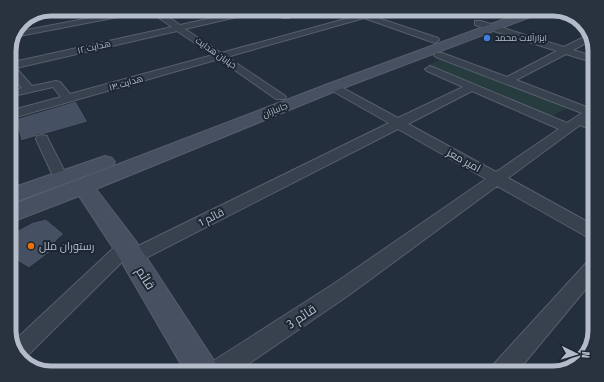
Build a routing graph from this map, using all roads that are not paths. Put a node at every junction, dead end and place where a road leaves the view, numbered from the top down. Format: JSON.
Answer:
{"nodes":[{"id":1,"x":112,"y":16,"type":"edge"},
{"id":2,"x":161,"y":16,"type":"edge"},
{"id":3,"x":169,"y":16,"type":"edge"},
{"id":4,"x":209,"y":16,"type":"edge"},
{"id":5,"x":229,"y":16,"type":"edge"},
{"id":6,"x":363,"y":16,"type":"joint"},
{"id":7,"x":494,"y":17,"type":"edge"},
{"id":8,"x":164,"y":18,"type":"junction"},
{"id":9,"x":178,"y":27,"type":"junction"},
{"id":10,"x":21,"y":34,"type":"edge"},
{"id":11,"x":435,"y":40,"type":"junction"},
{"id":12,"x":586,"y":40,"type":"edge"},
{"id":13,"x":565,"y":50,"type":"junction"},
{"id":14,"x":439,"y":55,"type":"dead end"},
{"id":15,"x":219,"y":56,"type":"junction"},
{"id":16,"x":588,"y":58,"type":"edge"},
{"id":17,"x":16,"y":64,"type":"edge"},
{"id":18,"x":430,"y":69,"type":"dead end"},
{"id":19,"x":16,"y":74,"type":"edge"},
{"id":20,"x":507,"y":81,"type":"junction"},
{"id":21,"x":333,"y":87,"type":"junction"},
{"id":22,"x":471,"y":87,"type":"junction"},
{"id":23,"x":29,"y":89,"type":"junction"},
{"id":24,"x":16,"y":92,"type":"edge"},
{"id":25,"x":280,"y":97,"type":"junction"},
{"id":26,"x":68,"y":99,"type":"junction"},
{"id":27,"x":588,"y":110,"type":"edge"},
{"id":28,"x":16,"y":113,"type":"edge"},
{"id":29,"x":588,"y":114,"type":"edge"},
{"id":30,"x":398,"y":123,"type":"junction"},
{"id":31,"x":574,"y":124,"type":"junction"},
{"id":32,"x":588,"y":126,"type":"edge"},
{"id":33,"x":42,"y":139,"type":"dead end"},
{"id":34,"x":496,"y":178,"type":"junction"},
{"id":35,"x":72,"y":182,"type":"junction"},
{"id":36,"x":16,"y":195,"type":"edge"},
{"id":37,"x":16,"y":211,"type":"edge"},
{"id":38,"x":588,"y":230,"type":"edge"},
{"id":39,"x":129,"y":252,"type":"junction"},
{"id":40,"x":588,"y":273,"type":"edge"},
{"id":41,"x":22,"y":349,"type":"edge"},
{"id":42,"x":200,"y":366,"type":"edge"},
{"id":43,"x":226,"y":366,"type":"edge"},
{"id":44,"x":507,"y":366,"type":"edge"}],
"edges":[{"from":1,"to":10,"type":"street"},
{"from":2,"to":8,"type":"street","name":"خیابان هدایت"},
{"from":3,"to":8,"type":"street"},
{"from":4,"to":9,"type":"street"},
{"from":5,"to":9,"type":"street"},
{"from":6,"to":11,"type":"street"},
{"from":6,"to":15,"type":"street","name":"هدایت ۱۴"},
{"from":7,"to":11,"type":"main road","name":"جانبازان"},
{"from":7,"to":13,"type":"street"},
{"from":7,"to":21,"type":"main road","name":"جانبازان"},
{"from":8,"to":9,"type":"street","name":"خیابان هدایت"},
{"from":9,"to":15,"type":"street","name":"خیابان هدایت"},
{"from":9,"to":17,"type":"street","name":"هدایت ۱۲"},
{"from":11,"to":25,"type":"main road","name":"جانبازان"},
{"from":12,"to":13,"type":"street"},
{"from":13,"to":16,"type":"street"},
{"from":13,"to":20,"type":"street"},
{"from":14,"to":20,"type":"street"},
{"from":15,"to":25,"type":"street","name":"خیابان هدایت"},
{"from":15,"to":26,"type":"street","name":"هدایت ۱۴"},
{"from":18,"to":22,"type":"street"},
{"from":19,"to":23,"type":"street"},
{"from":20,"to":27,"type":"street"},
{"from":21,"to":30,"type":"street","name":"امیر معز"},
{"from":21,"to":35,"type":"main road","name":"جانبازان"},
{"from":22,"to":30,"type":"street","name":"قائم 1"},
{"from":22,"to":31,"type":"street"},
{"from":23,"to":24,"type":"street"},
{"from":23,"to":26,"type":"street"},
{"from":25,"to":35,"type":"main road","name":"جانبازان"},
{"from":26,"to":28,"type":"street","name":"هدایت ۱۴"},
{"from":29,"to":31,"type":"street","name":"قائم 3"},
{"from":30,"to":34,"type":"street","name":"امیر معز"},
{"from":30,"to":39,"type":"street","name":"قائم 1"},
{"from":31,"to":32,"type":"street"},
{"from":31,"to":34,"type":"street","name":"قائم 3"},
{"from":33,"to":35,"type":"street"},
{"from":34,"to":38,"type":"street","name":"امیر معز"},
{"from":34,"to":43,"type":"street","name":"قائم 3"},
{"from":35,"to":36,"type":"main road","name":"جانبازان"},
{"from":35,"to":37,"type":"main road","name":"جانبازان"},
{"from":35,"to":39,"type":"main road","name":"قائم"},
{"from":39,"to":41,"type":"street","name":"قائم 1"},
{"from":39,"to":42,"type":"main road","name":"قائم"},
{"from":40,"to":44,"type":"street"}]}
